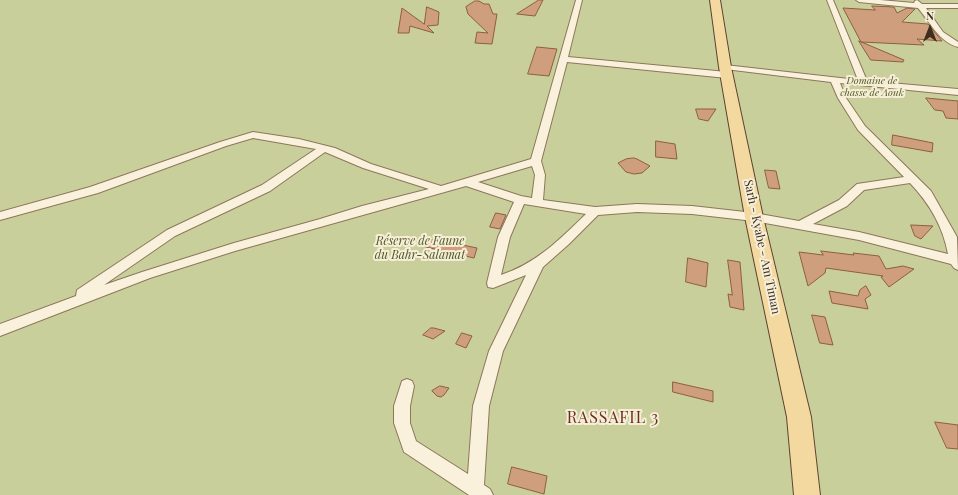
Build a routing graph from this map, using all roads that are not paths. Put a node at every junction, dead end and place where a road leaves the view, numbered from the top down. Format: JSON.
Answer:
{"nodes":[{"id":1,"x":579,"y":0,"type":"edge"},
{"id":2,"x":715,"y":0,"type":"edge"},
{"id":3,"x":830,"y":0,"type":"edge"},
{"id":4,"x":859,"y":0,"type":"edge"},
{"id":5,"x":915,"y":0,"type":"edge"},
{"id":6,"x":921,"y":6,"type":"junction"},
{"id":7,"x":958,"y":6,"type":"edge"},
{"id":8,"x":958,"y":45,"type":"edge"},
{"id":9,"x":565,"y":59,"type":"junction"},
{"id":10,"x":726,"y":71,"type":"junction"},
{"id":11,"x":834,"y":80,"type":"junction"},
{"id":12,"x":864,"y":83,"type":"junction"},
{"id":13,"x":958,"y":92,"type":"edge"},
{"id":14,"x":324,"y":148,"type":"junction"},
{"id":15,"x":536,"y":162,"type":"junction"},
{"id":16,"x":912,"y":179,"type":"junction"},
{"id":17,"x":466,"y":182,"type":"junction"},
{"id":18,"x":439,"y":189,"type":"junction"},
{"id":19,"x":520,"y":200,"type":"junction"},
{"id":20,"x":537,"y":203,"type":"junction"},
{"id":21,"x":595,"y":211,"type":"junction"},
{"id":22,"x":0,"y":216,"type":"edge"},
{"id":23,"x":754,"y":217,"type":"junction"},
{"id":24,"x":798,"y":226,"type":"junction"},
{"id":25,"x":957,"y":262,"type":"edge"},
{"id":26,"x":538,"y":264,"type":"junction"},
{"id":27,"x":67,"y":305,"type":"junction"},
{"id":28,"x":0,"y":330,"type":"edge"},
{"id":29,"x":408,"y":386,"type":"dead end"},
{"id":30,"x":480,"y":492,"type":"edge"},
{"id":31,"x":807,"y":495,"type":"edge"}],
"edges":[{"from":1,"to":9,"type":"street"},
{"from":2,"to":10,"type":"main road","name":"Sarh - Kyabe - Am Timan"},
{"from":3,"to":12,"type":"street"},
{"from":4,"to":6,"type":"street"},
{"from":5,"to":6,"type":"street"},
{"from":6,"to":7,"type":"street"},
{"from":6,"to":8,"type":"street"},
{"from":9,"to":10,"type":"street"},
{"from":9,"to":15,"type":"street"},
{"from":10,"to":11,"type":"street"},
{"from":10,"to":23,"type":"main road","name":"Sarh - Kyabe - Am Timan"},
{"from":11,"to":12,"type":"street"},
{"from":11,"to":16,"type":"street"},
{"from":12,"to":13,"type":"street"},
{"from":14,"to":18,"type":"street"},
{"from":14,"to":22,"type":"street"},
{"from":14,"to":27,"type":"street"},
{"from":15,"to":17,"type":"street"},
{"from":15,"to":20,"type":"street"},
{"from":16,"to":24,"type":"street"},
{"from":16,"to":25,"type":"street"},
{"from":17,"to":18,"type":"street"},
{"from":17,"to":19,"type":"street"},
{"from":18,"to":27,"type":"street"},
{"from":19,"to":20,"type":"street"},
{"from":19,"to":26,"type":"street"},
{"from":20,"to":21,"type":"street"},
{"from":21,"to":23,"type":"street"},
{"from":21,"to":26,"type":"street"},
{"from":23,"to":24,"type":"street"},
{"from":23,"to":31,"type":"main road","name":"Sarh - Kyabe - Am Timan"},
{"from":24,"to":25,"type":"street"},
{"from":26,"to":30,"type":"street"},
{"from":27,"to":28,"type":"street"},
{"from":29,"to":30,"type":"street"}]}
